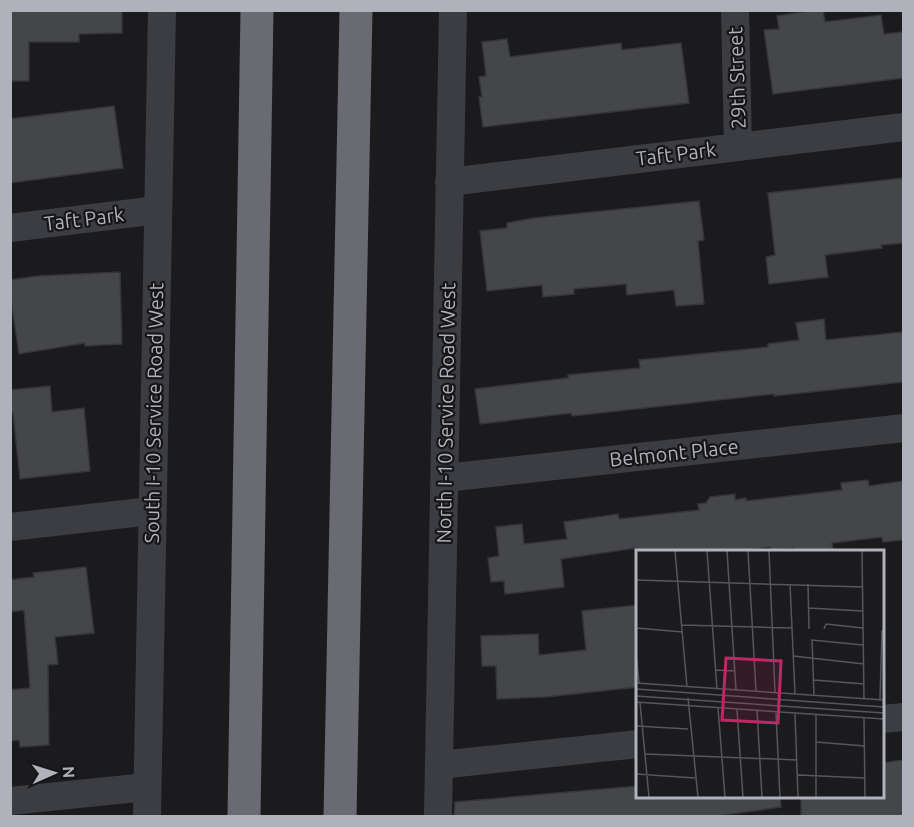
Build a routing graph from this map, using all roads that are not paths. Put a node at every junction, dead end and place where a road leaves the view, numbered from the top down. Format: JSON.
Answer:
{"nodes":[{"id":1,"x":162,"y":10,"type":"edge"},
{"id":2,"x":257,"y":10,"type":"edge"},
{"id":3,"x":356,"y":10,"type":"edge"},
{"id":4,"x":453,"y":10,"type":"edge"},
{"id":5,"x":735,"y":10,"type":"edge"},
{"id":6,"x":903,"y":127,"type":"edge"},
{"id":7,"x":738,"y":146,"type":"junction"},
{"id":8,"x":449,"y":182,"type":"junction"},
{"id":9,"x":158,"y":210,"type":"junction"},
{"id":10,"x":10,"y":228,"type":"edge"},
{"id":11,"x":903,"y":428,"type":"edge"},
{"id":12,"x":444,"y":478,"type":"junction"},
{"id":13,"x":151,"y":511,"type":"junction"},
{"id":14,"x":10,"y":527,"type":"edge"},
{"id":15,"x":903,"y":717,"type":"edge"},
{"id":16,"x":884,"y":719,"type":"edge"},
{"id":17,"x":636,"y":744,"type":"edge"},
{"id":18,"x":439,"y":765,"type":"junction"},
{"id":19,"x":147,"y":787,"type":"junction"},
{"id":20,"x":10,"y":801,"type":"edge"},
{"id":21,"x":147,"y":816,"type":"edge"},
{"id":22,"x":244,"y":816,"type":"edge"},
{"id":23,"x":340,"y":816,"type":"edge"},
{"id":24,"x":438,"y":816,"type":"edge"}],
"edges":[{"from":1,"to":9,"type":"street","name":"South I-10 Service Road West"},
{"from":2,"to":22,"type":"highway"},
{"from":3,"to":23,"type":"highway"},
{"from":4,"to":8,"type":"street","name":"North I-10 Service Road West"},
{"from":5,"to":7,"type":"street","name":"29th Street"},
{"from":6,"to":7,"type":"street","name":"Taft Park"},
{"from":7,"to":8,"type":"street","name":"Taft Park"},
{"from":8,"to":12,"type":"street","name":"North I-10 Service Road West"},
{"from":9,"to":10,"type":"street","name":"Taft Park"},
{"from":9,"to":13,"type":"street","name":"South I-10 Service Road West"},
{"from":11,"to":12,"type":"street","name":"Belmont Place"},
{"from":12,"to":18,"type":"street","name":"North I-10 Service Road West"},
{"from":13,"to":14,"type":"street"},
{"from":13,"to":19,"type":"street","name":"South I-10 Service Road West"},
{"from":15,"to":16,"type":"street"},
{"from":17,"to":18,"type":"street"},
{"from":18,"to":24,"type":"street","name":"North I-10 Service Road West"},
{"from":19,"to":20,"type":"street"},
{"from":19,"to":21,"type":"street","name":"South I-10 Service Road West"}]}
